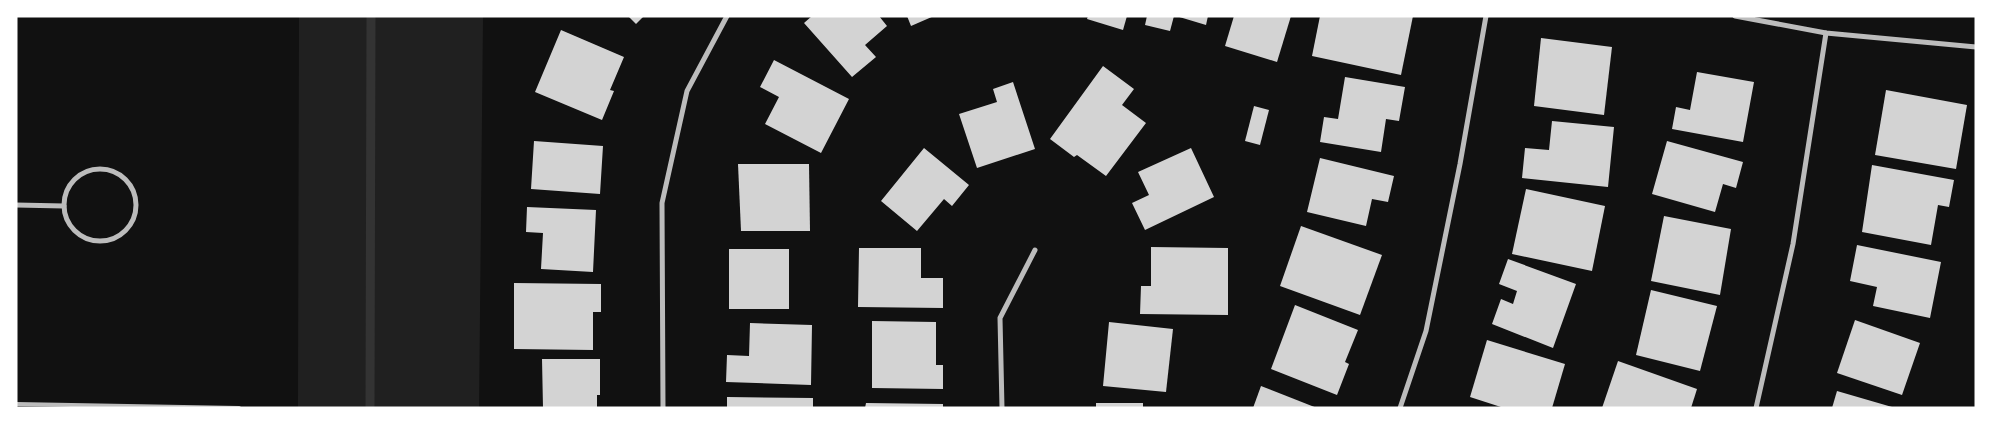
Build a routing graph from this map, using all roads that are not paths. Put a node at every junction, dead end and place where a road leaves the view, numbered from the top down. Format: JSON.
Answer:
{"nodes":[{"id":1,"x":727,"y":16,"type":"edge"},
{"id":2,"x":1486,"y":16,"type":"edge"},
{"id":3,"x":1735,"y":16,"type":"edge"},
{"id":4,"x":1826,"y":33,"type":"junction"},
{"id":5,"x":1976,"y":47,"type":"edge"},
{"id":6,"x":16,"y":205,"type":"edge"},
{"id":7,"x":64,"y":206,"type":"junction"},
{"id":8,"x":1035,"y":250,"type":"dead end"},
{"id":9,"x":16,"y":404,"type":"edge"},
{"id":10,"x":239,"y":408,"type":"edge"},
{"id":11,"x":663,"y":408,"type":"edge"},
{"id":12,"x":1002,"y":408,"type":"edge"},
{"id":13,"x":1400,"y":408,"type":"edge"},
{"id":14,"x":1756,"y":408,"type":"edge"}],
"edges":[{"from":1,"to":11,"type":"street"},
{"from":2,"to":13,"type":"street"},
{"from":3,"to":4,"type":"street"},
{"from":4,"to":5,"type":"street"},
{"from":4,"to":14,"type":"street"},
{"from":6,"to":7,"type":"street"},
{"from":7,"to":7,"type":"street"},
{"from":8,"to":12,"type":"street"},
{"from":9,"to":10,"type":"lane"}]}
